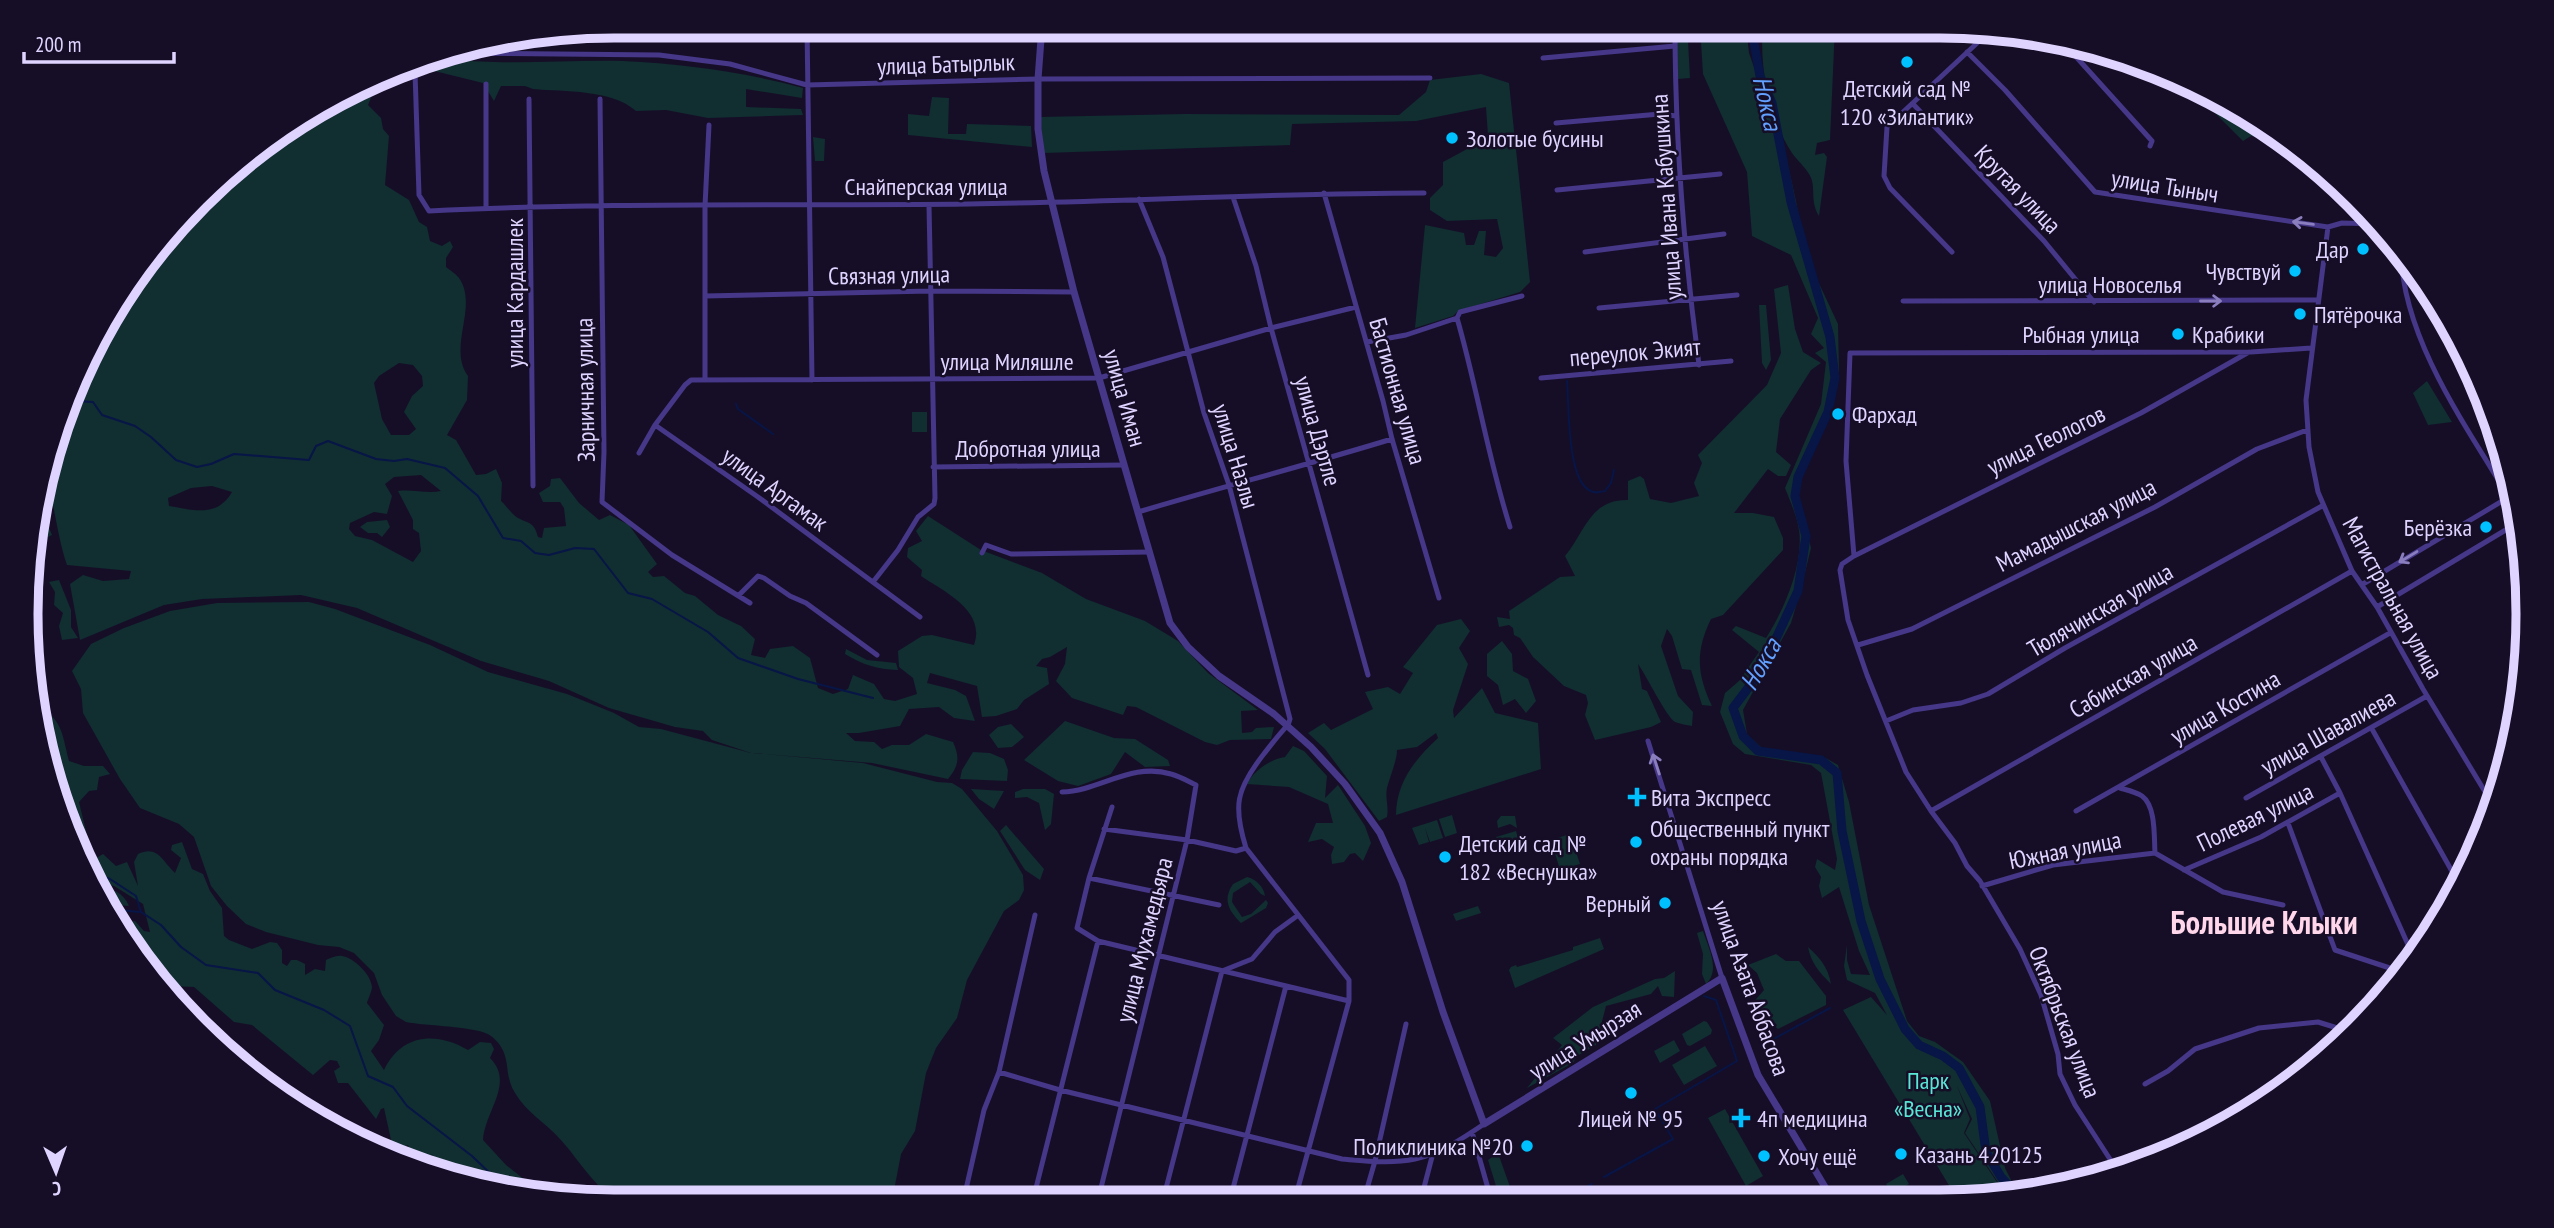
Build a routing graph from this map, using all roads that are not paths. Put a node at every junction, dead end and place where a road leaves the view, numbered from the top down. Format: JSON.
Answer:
{"nodes":[{"id":1,"x":807,"y":38,"type":"edge"},
{"id":2,"x":1041,"y":38,"type":"edge"},
{"id":3,"x":1675,"y":38,"type":"edge"},
{"id":4,"x":1980,"y":40,"type":"edge"},
{"id":5,"x":1675,"y":46,"type":"junction"},
{"id":6,"x":1967,"y":52,"type":"junction"},
{"id":7,"x":487,"y":53,"type":"edge"},
{"id":8,"x":2074,"y":55,"type":"edge"},
{"id":9,"x":1543,"y":58,"type":"dead end"},
{"id":10,"x":415,"y":74,"type":"edge"},
{"id":11,"x":1430,"y":78,"type":"dead end"},
{"id":12,"x":1038,"y":79,"type":"junction"},
{"id":13,"x":486,"y":84,"type":"dead end"},
{"id":14,"x":807,"y":85,"type":"junction"},
{"id":15,"x":529,"y":99,"type":"dead end"},
{"id":16,"x":600,"y":99,"type":"dead end"},
{"id":17,"x":1913,"y":104,"type":"junction"},
{"id":18,"x":1676,"y":116,"type":"junction"},
{"id":19,"x":1556,"y":123,"type":"dead end"},
{"id":20,"x":709,"y":125,"type":"dead end"},
{"id":21,"x":2150,"y":146,"type":"dead end"},
{"id":22,"x":1720,"y":174,"type":"dead end"},
{"id":23,"x":1681,"y":178,"type":"junction"},
{"id":24,"x":1557,"y":190,"type":"dead end"},
{"id":25,"x":1324,"y":193,"type":"junction"},
{"id":26,"x":1424,"y":193,"type":"dead end"},
{"id":27,"x":1233,"y":197,"type":"junction"},
{"id":28,"x":1139,"y":199,"type":"junction"},
{"id":29,"x":1053,"y":203,"type":"junction"},
{"id":30,"x":810,"y":204,"type":"junction"},
{"id":31,"x":929,"y":205,"type":"junction"},
{"id":32,"x":705,"y":206,"type":"junction"},
{"id":33,"x":600,"y":207,"type":"junction"},
{"id":34,"x":486,"y":208,"type":"junction"},
{"id":35,"x":531,"y":208,"type":"junction"},
{"id":36,"x":2362,"y":224,"type":"edge"},
{"id":37,"x":2328,"y":227,"type":"junction"},
{"id":38,"x":1724,"y":234,"type":"dead end"},
{"id":39,"x":1685,"y":240,"type":"junction"},
{"id":40,"x":1585,"y":252,"type":"dead end"},
{"id":41,"x":1952,"y":252,"type":"dead end"},
{"id":42,"x":2403,"y":272,"type":"edge"},
{"id":43,"x":930,"y":291,"type":"junction"},
{"id":44,"x":1074,"y":292,"type":"junction"},
{"id":45,"x":809,"y":293,"type":"junction"},
{"id":46,"x":1737,"y":295,"type":"dead end"},
{"id":47,"x":705,"y":296,"type":"junction"},
{"id":48,"x":1522,"y":296,"type":"dead end"},
{"id":49,"x":1690,"y":300,"type":"junction"},
{"id":50,"x":2318,"y":300,"type":"junction"},
{"id":51,"x":1903,"y":301,"type":"dead end"},
{"id":52,"x":2094,"y":302,"type":"junction"},
{"id":53,"x":1356,"y":307,"type":"junction"},
{"id":54,"x":1599,"y":308,"type":"dead end"},
{"id":55,"x":1457,"y":318,"type":"junction"},
{"id":56,"x":1271,"y":328,"type":"junction"},
{"id":57,"x":1367,"y":342,"type":"junction"},
{"id":58,"x":2311,"y":348,"type":"junction"},
{"id":59,"x":1188,"y":352,"type":"junction"},
{"id":60,"x":2251,"y":352,"type":"junction"},
{"id":61,"x":1731,"y":361,"type":"dead end"},
{"id":62,"x":1699,"y":365,"type":"junction"},
{"id":63,"x":1099,"y":378,"type":"junction"},
{"id":64,"x":1541,"y":378,"type":"dead end"},
{"id":65,"x":705,"y":379,"type":"junction"},
{"id":66,"x":931,"y":379,"type":"junction"},
{"id":67,"x":812,"y":380,"type":"junction"},
{"id":68,"x":655,"y":425,"type":"junction"},
{"id":69,"x":2307,"y":430,"type":"junction"},
{"id":70,"x":1392,"y":439,"type":"junction"},
{"id":71,"x":639,"y":453,"type":"dead end"},
{"id":72,"x":1124,"y":465,"type":"junction"},
{"id":73,"x":1309,"y":465,"type":"junction"},
{"id":74,"x":933,"y":467,"type":"junction"},
{"id":75,"x":2499,"y":481,"type":"edge"},
{"id":76,"x":1228,"y":485,"type":"junction"},
{"id":77,"x":533,"y":486,"type":"dead end"},
{"id":78,"x":2504,"y":500,"type":"edge"},
{"id":79,"x":2322,"y":506,"type":"junction"},
{"id":80,"x":1138,"y":512,"type":"junction"},
{"id":81,"x":1510,"y":527,"type":"dead end"},
{"id":82,"x":2509,"y":529,"type":"edge"},
{"id":83,"x":1150,"y":552,"type":"junction"},
{"id":84,"x":982,"y":553,"type":"dead end"},
{"id":85,"x":1854,"y":556,"type":"junction"},
{"id":86,"x":2353,"y":571,"type":"junction"},
{"id":87,"x":873,"y":582,"type":"junction"},
{"id":88,"x":2362,"y":584,"type":"junction"},
{"id":89,"x":739,"y":595,"type":"junction"},
{"id":90,"x":1439,"y":598,"type":"dead end"},
{"id":91,"x":750,"y":603,"type":"dead end"},
{"id":92,"x":2377,"y":607,"type":"junction"},
{"id":93,"x":920,"y":617,"type":"dead end"},
{"id":94,"x":2390,"y":632,"type":"junction"},
{"id":95,"x":1858,"y":645,"type":"junction"},
{"id":96,"x":877,"y":655,"type":"dead end"},
{"id":97,"x":1368,"y":675,"type":"dead end"},
{"id":98,"x":2427,"y":696,"type":"junction"},
{"id":99,"x":1886,"y":721,"type":"junction"},
{"id":100,"x":1288,"y":725,"type":"junction"},
{"id":101,"x":2372,"y":729,"type":"junction"},
{"id":102,"x":1648,"y":741,"type":"dead end"},
{"id":103,"x":2321,"y":757,"type":"junction"},
{"id":104,"x":2120,"y":788,"type":"junction"},
{"id":105,"x":1062,"y":792,"type":"dead end"},
{"id":106,"x":2340,"y":793,"type":"junction"},
{"id":107,"x":2486,"y":794,"type":"edge"},
{"id":108,"x":2246,"y":798,"type":"dead end"},
{"id":109,"x":1112,"y":807,"type":"dead end"},
{"id":110,"x":1931,"y":811,"type":"junction"},
{"id":111,"x":2076,"y":811,"type":"dead end"},
{"id":112,"x":2288,"y":823,"type":"junction"},
{"id":113,"x":1104,"y":829,"type":"junction"},
{"id":114,"x":1187,"y":840,"type":"junction"},
{"id":115,"x":1246,"y":848,"type":"junction"},
{"id":116,"x":2155,"y":853,"type":"junction"},
{"id":117,"x":2184,"y":870,"type":"junction"},
{"id":118,"x":2453,"y":874,"type":"edge"},
{"id":119,"x":1089,"y":878,"type":"junction"},
{"id":120,"x":1982,"y":886,"type":"junction"},
{"id":121,"x":1173,"y":895,"type":"junction"},
{"id":122,"x":1219,"y":905,"type":"dead end"},
{"id":123,"x":2283,"y":905,"type":"dead end"},
{"id":124,"x":1035,"y":915,"type":"dead end"},
{"id":125,"x":1297,"y":916,"type":"junction"},
{"id":126,"x":1098,"y":941,"type":"junction"},
{"id":127,"x":2409,"y":947,"type":"edge"},
{"id":128,"x":1158,"y":955,"type":"junction"},
{"id":129,"x":2393,"y":969,"type":"edge"},
{"id":130,"x":1223,"y":971,"type":"junction"},
{"id":131,"x":1723,"y":978,"type":"junction"},
{"id":132,"x":1286,"y":986,"type":"junction"},
{"id":133,"x":1349,"y":1001,"type":"junction"},
{"id":134,"x":1406,"y":1024,"type":"dead end"},
{"id":135,"x":2339,"y":1028,"type":"edge"},
{"id":136,"x":999,"y":1072,"type":"junction"},
{"id":137,"x":2145,"y":1084,"type":"dead end"},
{"id":138,"x":1060,"y":1090,"type":"junction"},
{"id":139,"x":1122,"y":1103,"type":"junction"},
{"id":140,"x":1185,"y":1121,"type":"junction"},
{"id":141,"x":1484,"y":1124,"type":"junction"},
{"id":142,"x":1470,"y":1133,"type":"junction"},
{"id":143,"x":1246,"y":1136,"type":"junction"},
{"id":144,"x":1308,"y":1152,"type":"junction"},
{"id":145,"x":1433,"y":1153,"type":"junction"},
{"id":146,"x":1375,"y":1161,"type":"junction"},
{"id":147,"x":2112,"y":1163,"type":"edge"},
{"id":148,"x":966,"y":1190,"type":"edge"},
{"id":149,"x":1035,"y":1190,"type":"edge"},
{"id":150,"x":1100,"y":1190,"type":"edge"},
{"id":151,"x":1166,"y":1190,"type":"edge"},
{"id":152,"x":1232,"y":1190,"type":"edge"},
{"id":153,"x":1297,"y":1190,"type":"edge"},
{"id":154,"x":1367,"y":1190,"type":"edge"},
{"id":155,"x":1423,"y":1190,"type":"edge"},
{"id":156,"x":1488,"y":1190,"type":"edge"},
{"id":157,"x":1827,"y":1190,"type":"edge"}],
"edges":[{"from":1,"to":14,"type":"street"},
{"from":2,"to":12,"type":"street","name":"улица Иман"},
{"from":3,"to":5,"type":"street","name":"улица Ивана Кабушкина"},
{"from":4,"to":6,"type":"street"},
{"from":5,"to":9,"type":"street"},
{"from":5,"to":18,"type":"street","name":"улица Ивана Кабушкина"},
{"from":6,"to":17,"type":"street"},
{"from":37,"to":6,"type":"street","name":"улица Тыныч","one_way":true},
{"from":7,"to":14,"type":"street","name":"улица Батырлык"},
{"from":8,"to":21,"type":"street"},
{"from":10,"to":34,"type":"street","name":"Снайперская улица"},
{"from":11,"to":12,"type":"street","name":"улица Батырлык"},
{"from":12,"to":14,"type":"street","name":"улица Батырлык"},
{"from":12,"to":29,"type":"street","name":"улица Иман"},
{"from":13,"to":34,"type":"street"},
{"from":14,"to":30,"type":"street"},
{"from":15,"to":35,"type":"street","name":"улица Кардашлек"},
{"from":16,"to":33,"type":"street","name":"Зарничная улица"},
{"from":17,"to":41,"type":"street"},
{"from":17,"to":52,"type":"street","name":"Крутая улица"},
{"from":18,"to":19,"type":"street"},
{"from":18,"to":23,"type":"street","name":"улица Ивана Кабушкина"},
{"from":20,"to":32,"type":"street"},
{"from":22,"to":23,"type":"street"},
{"from":23,"to":24,"type":"street"},
{"from":23,"to":39,"type":"street","name":"улица Ивана Кабушкина"},
{"from":25,"to":26,"type":"street","name":"Снайперская улица"},
{"from":25,"to":27,"type":"street","name":"Снайперская улица"},
{"from":25,"to":53,"type":"street","name":"Бастионная улица"},
{"from":27,"to":28,"type":"street","name":"Снайперская улица"},
{"from":27,"to":56,"type":"street","name":"улица Дэртле"},
{"from":28,"to":29,"type":"street","name":"Снайперская улица"},
{"from":28,"to":59,"type":"street","name":"улица Назлы"},
{"from":29,"to":31,"type":"street","name":"Снайперская улица"},
{"from":29,"to":44,"type":"street","name":"улица Иман"},
{"from":30,"to":31,"type":"street","name":"Снайперская улица"},
{"from":30,"to":32,"type":"street","name":"Снайперская улица"},
{"from":30,"to":45,"type":"street"},
{"from":31,"to":43,"type":"street"},
{"from":32,"to":33,"type":"street","name":"Снайперская улица"},
{"from":32,"to":47,"type":"street"},
{"from":33,"to":35,"type":"street","name":"Снайперская улица"},
{"from":33,"to":89,"type":"street","name":"Зарничная улица"},
{"from":34,"to":35,"type":"street","name":"Снайперская улица"},
{"from":35,"to":77,"type":"street","name":"улица Кардашлек"},
{"from":36,"to":37,"type":"street","name":"улица Тыныч"},
{"from":37,"to":50,"type":"street","name":"Магистральная улица"},
{"from":38,"to":39,"type":"street"},
{"from":39,"to":40,"type":"street"},
{"from":39,"to":49,"type":"street","name":"улица Ивана Кабушкина"},
{"from":42,"to":75,"type":"street"},
{"from":43,"to":44,"type":"street","name":"Связная улица"},
{"from":43,"to":45,"type":"street","name":"Связная улица"},
{"from":43,"to":66,"type":"street"},
{"from":44,"to":63,"type":"street","name":"улица Иман"},
{"from":45,"to":47,"type":"street","name":"Связная улица"},
{"from":45,"to":67,"type":"street"},
{"from":46,"to":49,"type":"street"},
{"from":47,"to":65,"type":"street"},
{"from":48,"to":55,"type":"street"},
{"from":49,"to":54,"type":"street"},
{"from":49,"to":62,"type":"street","name":"улица Ивана Кабушкина"},
{"from":52,"to":50,"type":"street","name":"улица Новоселья","one_way":true},
{"from":50,"to":58,"type":"street","name":"Магистральная улица"},
{"from":51,"to":52,"type":"street","name":"улица Новоселья"},
{"from":53,"to":56,"type":"street","name":"улица Миляшле"},
{"from":53,"to":57,"type":"street","name":"Бастионная улица"},
{"from":55,"to":57,"type":"street"},
{"from":55,"to":81,"type":"street"},
{"from":56,"to":59,"type":"street","name":"улица Миляшле"},
{"from":56,"to":73,"type":"street","name":"улица Дэртле"},
{"from":57,"to":70,"type":"street","name":"Бастионная улица"},
{"from":58,"to":60,"type":"street","name":"Рыбная улица"},
{"from":58,"to":69,"type":"street","name":"Магистральная улица"},
{"from":59,"to":63,"type":"street","name":"улица Миляшле"},
{"from":59,"to":76,"type":"street","name":"улица Назлы"},
{"from":60,"to":85,"type":"street","name":"улица Геологов"},
{"from":60,"to":85,"type":"street","name":"Рыбная улица"},
{"from":61,"to":62,"type":"street","name":"переулок Экият"},
{"from":62,"to":64,"type":"street","name":"переулок Экият"},
{"from":63,"to":66,"type":"street","name":"улица Миляшле"},
{"from":63,"to":72,"type":"street","name":"улица Иман"},
{"from":65,"to":67,"type":"street","name":"улица Миляшле"},
{"from":65,"to":68,"type":"street","name":"улица Миляшле"},
{"from":66,"to":67,"type":"street","name":"улица Миляшле"},
{"from":66,"to":74,"type":"street"},
{"from":68,"to":71,"type":"street"},
{"from":68,"to":87,"type":"street","name":"улица Аргамак"},
{"from":69,"to":79,"type":"street","name":"Магистральная улица"},
{"from":69,"to":95,"type":"street","name":"Мамадышская улица"},
{"from":70,"to":73,"type":"street"},
{"from":70,"to":90,"type":"street","name":"Бастионная улица"},
{"from":72,"to":74,"type":"street","name":"Добротная улица"},
{"from":72,"to":80,"type":"street","name":"улица Иман"},
{"from":73,"to":76,"type":"street"},
{"from":73,"to":97,"type":"street","name":"улица Дэртле"},
{"from":74,"to":87,"type":"street"},
{"from":76,"to":80,"type":"street"},
{"from":76,"to":100,"type":"street","name":"улица Назлы"},
{"from":78,"to":88,"type":"street","one_way":true},
{"from":79,"to":86,"type":"street","name":"Магистральная улица"},
{"from":79,"to":99,"type":"street","name":"Тюлячинская улица"},
{"from":80,"to":83,"type":"street","name":"улица Иман"},
{"from":82,"to":92,"type":"street"},
{"from":83,"to":84,"type":"street"},
{"from":83,"to":100,"type":"street","name":"улица Иман"},
{"from":85,"to":95,"type":"street","name":"Октябрьская улица"},
{"from":86,"to":88,"type":"street","name":"Магистральная улица"},
{"from":86,"to":110,"type":"street","name":"Сабинская улица"},
{"from":87,"to":93,"type":"street","name":"улица Аргамак"},
{"from":88,"to":92,"type":"street","name":"Магистральная улица"},
{"from":89,"to":91,"type":"street","name":"Зарничная улица"},
{"from":89,"to":96,"type":"street"},
{"from":92,"to":94,"type":"street","name":"Магистральная улица"},
{"from":94,"to":98,"type":"street","name":"Магистральная улица"},
{"from":94,"to":104,"type":"street","name":"улица Костина"},
{"from":95,"to":99,"type":"street","name":"Октябрьская улица"},
{"from":98,"to":101,"type":"street","name":"улица Шавалиева"},
{"from":98,"to":107,"type":"street","name":"Магистральная улица"},
{"from":99,"to":110,"type":"street","name":"Октябрьская улица"},
{"from":100,"to":115,"type":"street"},
{"from":100,"to":141,"type":"street","name":"улица Иман"},
{"from":101,"to":103,"type":"street","name":"улица Шавалиева"},
{"from":101,"to":118,"type":"street"},
{"from":131,"to":102,"type":"street","name":"улица Азата Аббасова","one_way":true},
{"from":103,"to":106,"type":"street"},
{"from":103,"to":108,"type":"street","name":"улица Шавалиева"},
{"from":104,"to":111,"type":"street","name":"улица Костина"},
{"from":104,"to":116,"type":"street"},
{"from":105,"to":114,"type":"street","name":"улица Мухамедьяра"},
{"from":106,"to":112,"type":"street","name":"Полевая улица"},
{"from":106,"to":127,"type":"street"},
{"from":109,"to":113,"type":"street"},
{"from":110,"to":120,"type":"street","name":"Октябрьская улица"},
{"from":112,"to":117,"type":"street","name":"Полевая улица"},
{"from":112,"to":129,"type":"street"},
{"from":113,"to":114,"type":"street"},
{"from":113,"to":119,"type":"street"},
{"from":114,"to":115,"type":"street"},
{"from":114,"to":121,"type":"street","name":"улица Мухамедьяра"},
{"from":115,"to":125,"type":"street"},
{"from":116,"to":117,"type":"street"},
{"from":116,"to":120,"type":"street","name":"Южная улица"},
{"from":117,"to":123,"type":"street"},
{"from":119,"to":121,"type":"street"},
{"from":119,"to":126,"type":"street"},
{"from":120,"to":147,"type":"street","name":"Октябрьская улица"},
{"from":121,"to":122,"type":"street"},
{"from":121,"to":128,"type":"street","name":"улица Мухамедьяра"},
{"from":124,"to":136,"type":"street"},
{"from":125,"to":130,"type":"street"},
{"from":125,"to":133,"type":"street"},
{"from":126,"to":128,"type":"street"},
{"from":126,"to":138,"type":"street","name":"улица Мухамедьяра"},
{"from":128,"to":130,"type":"street"},
{"from":128,"to":139,"type":"street","name":"улица Мухамедьяра"},
{"from":130,"to":132,"type":"street"},
{"from":130,"to":140,"type":"street"},
{"from":131,"to":141,"type":"street","name":"улица Умырзая"},
{"from":131,"to":157,"type":"street","name":"улица Азата Аббасова"},
{"from":132,"to":133,"type":"street"},
{"from":132,"to":143,"type":"street"},
{"from":133,"to":144,"type":"street"},
{"from":134,"to":146,"type":"street"},
{"from":135,"to":137,"type":"street"},
{"from":136,"to":138,"type":"street"},
{"from":136,"to":148,"type":"street"},
{"from":138,"to":139,"type":"street"},
{"from":138,"to":149,"type":"street","name":"улица Мухамедьяра"},
{"from":139,"to":140,"type":"street"},
{"from":139,"to":150,"type":"street","name":"улица Мухамедьяра"},
{"from":140,"to":143,"type":"street"},
{"from":140,"to":151,"type":"street"},
{"from":141,"to":142,"type":"street","name":"улица Умырзая"},
{"from":142,"to":145,"type":"street"},
{"from":142,"to":156,"type":"street"},
{"from":143,"to":144,"type":"street"},
{"from":143,"to":152,"type":"street"},
{"from":144,"to":146,"type":"street"},
{"from":144,"to":153,"type":"street"},
{"from":145,"to":146,"type":"street"},
{"from":145,"to":155,"type":"street"},
{"from":146,"to":154,"type":"street"}]}
